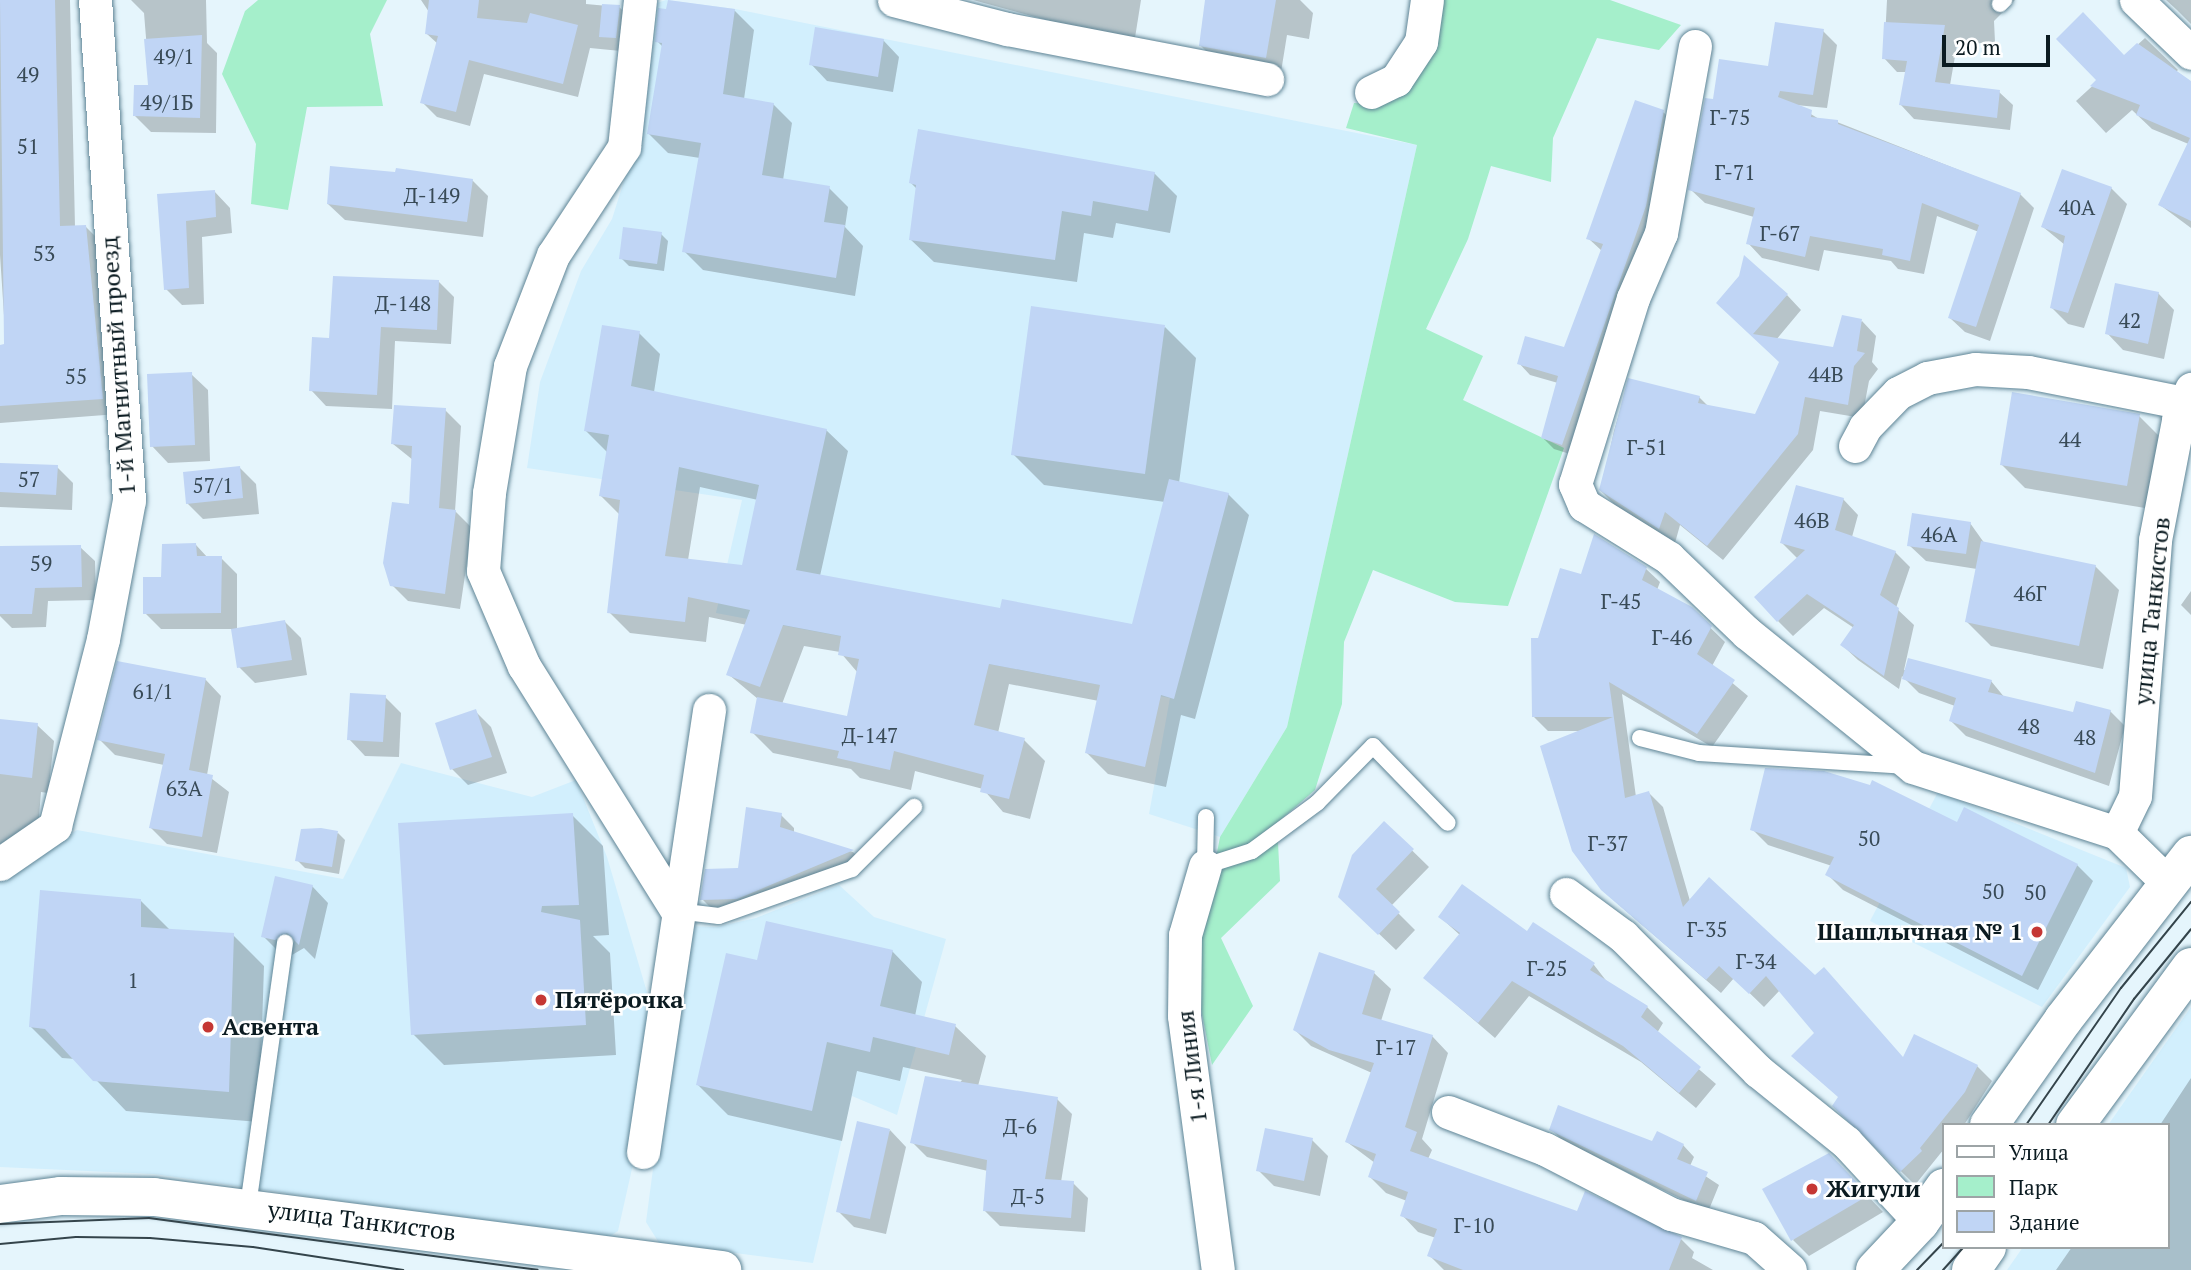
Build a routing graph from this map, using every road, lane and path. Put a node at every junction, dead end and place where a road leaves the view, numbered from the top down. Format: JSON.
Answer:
{"nodes":[{"id":1,"x":94,"y":0,"type":"edge"},
{"id":2,"x":640,"y":0,"type":"edge"},
{"id":3,"x":894,"y":0,"type":"edge"},
{"id":4,"x":1427,"y":0,"type":"edge"},
{"id":5,"x":2136,"y":0,"type":"edge"},
{"id":6,"x":1009,"y":15,"type":"edge"},
{"id":7,"x":1695,"y":46,"type":"dead end"},
{"id":8,"x":2191,"y":53,"type":"edge"},
{"id":9,"x":1267,"y":79,"type":"dead end"},
{"id":10,"x":1371,"y":92,"type":"dead end"},
{"id":11,"x":2188,"y":396,"type":"edge"},
{"id":12,"x":1855,"y":446,"type":"dead end"},
{"id":13,"x":709,"y":710,"type":"dead end"},
{"id":14,"x":1640,"y":738,"type":"dead end"},
{"id":15,"x":1913,"y":767,"type":"junction"},
{"id":16,"x":914,"y":807,"type":"dead end"},
{"id":17,"x":1206,"y":817,"type":"dead end"},
{"id":18,"x":1448,"y":823,"type":"dead end"},
{"id":19,"x":2117,"y":833,"type":"junction"},
{"id":20,"x":0,"y":864,"type":"edge"},
{"id":21,"x":1205,"y":866,"type":"junction"},
{"id":22,"x":2179,"y":869,"type":"edge"},
{"id":23,"x":1566,"y":894,"type":"dead end"},
{"id":24,"x":677,"y":911,"type":"junction"},
{"id":25,"x":285,"y":943,"type":"dead end"},
{"id":26,"x":2191,"y":967,"type":"edge"},
{"id":27,"x":1448,"y":1112,"type":"dead end"},
{"id":28,"x":1990,"y":1123,"type":"edge"},
{"id":29,"x":2076,"y":1123,"type":"edge"},
{"id":30,"x":643,"y":1152,"type":"dead end"},
{"id":31,"x":1942,"y":1191,"type":"edge"},
{"id":32,"x":0,"y":1204,"type":"edge"},
{"id":33,"x":248,"y":1206,"type":"junction"},
{"id":34,"x":1920,"y":1222,"type":"junction"},
{"id":35,"x":1986,"y":1249,"type":"edge"},
{"id":36,"x":722,"y":1270,"type":"edge"},
{"id":37,"x":1218,"y":1270,"type":"edge"},
{"id":38,"x":1790,"y":1270,"type":"edge"},
{"id":39,"x":1875,"y":1270,"type":"edge"},
{"id":40,"x":1971,"y":1270,"type":"edge"}],
"edges":[{"from":1,"to":20,"type":"street","name":"1-й Магнитный проезд"},
{"from":2,"to":24,"type":"street"},
{"from":3,"to":6,"type":"street"},
{"from":4,"to":10,"type":"street"},
{"from":5,"to":8,"type":"street"},
{"from":6,"to":9,"type":"street"},
{"from":7,"to":15,"type":"street"},
{"from":11,"to":12,"type":"street"},
{"from":11,"to":19,"type":"street","name":"улица Танкистов"},
{"from":13,"to":24,"type":"street"},
{"from":14,"to":15,"type":"lane"},
{"from":15,"to":19,"type":"street"},
{"from":16,"to":24,"type":"lane"},
{"from":17,"to":21,"type":"lane"},
{"from":18,"to":21,"type":"lane"},
{"from":19,"to":22,"type":"street"},
{"from":21,"to":37,"type":"street","name":"1-я Линия"},
{"from":22,"to":28,"type":"main road"},
{"from":23,"to":34,"type":"street"},
{"from":24,"to":30,"type":"street"},
{"from":25,"to":33,"type":"lane"},
{"from":26,"to":29,"type":"main road"},
{"from":27,"to":38,"type":"street"},
{"from":31,"to":34,"type":"main road"},
{"from":32,"to":33,"type":"main road","name":"улица Танкистов"},
{"from":33,"to":36,"type":"main road","name":"улица Танкистов"},
{"from":34,"to":39,"type":"main road"},
{"from":35,"to":40,"type":"main road"}]}
